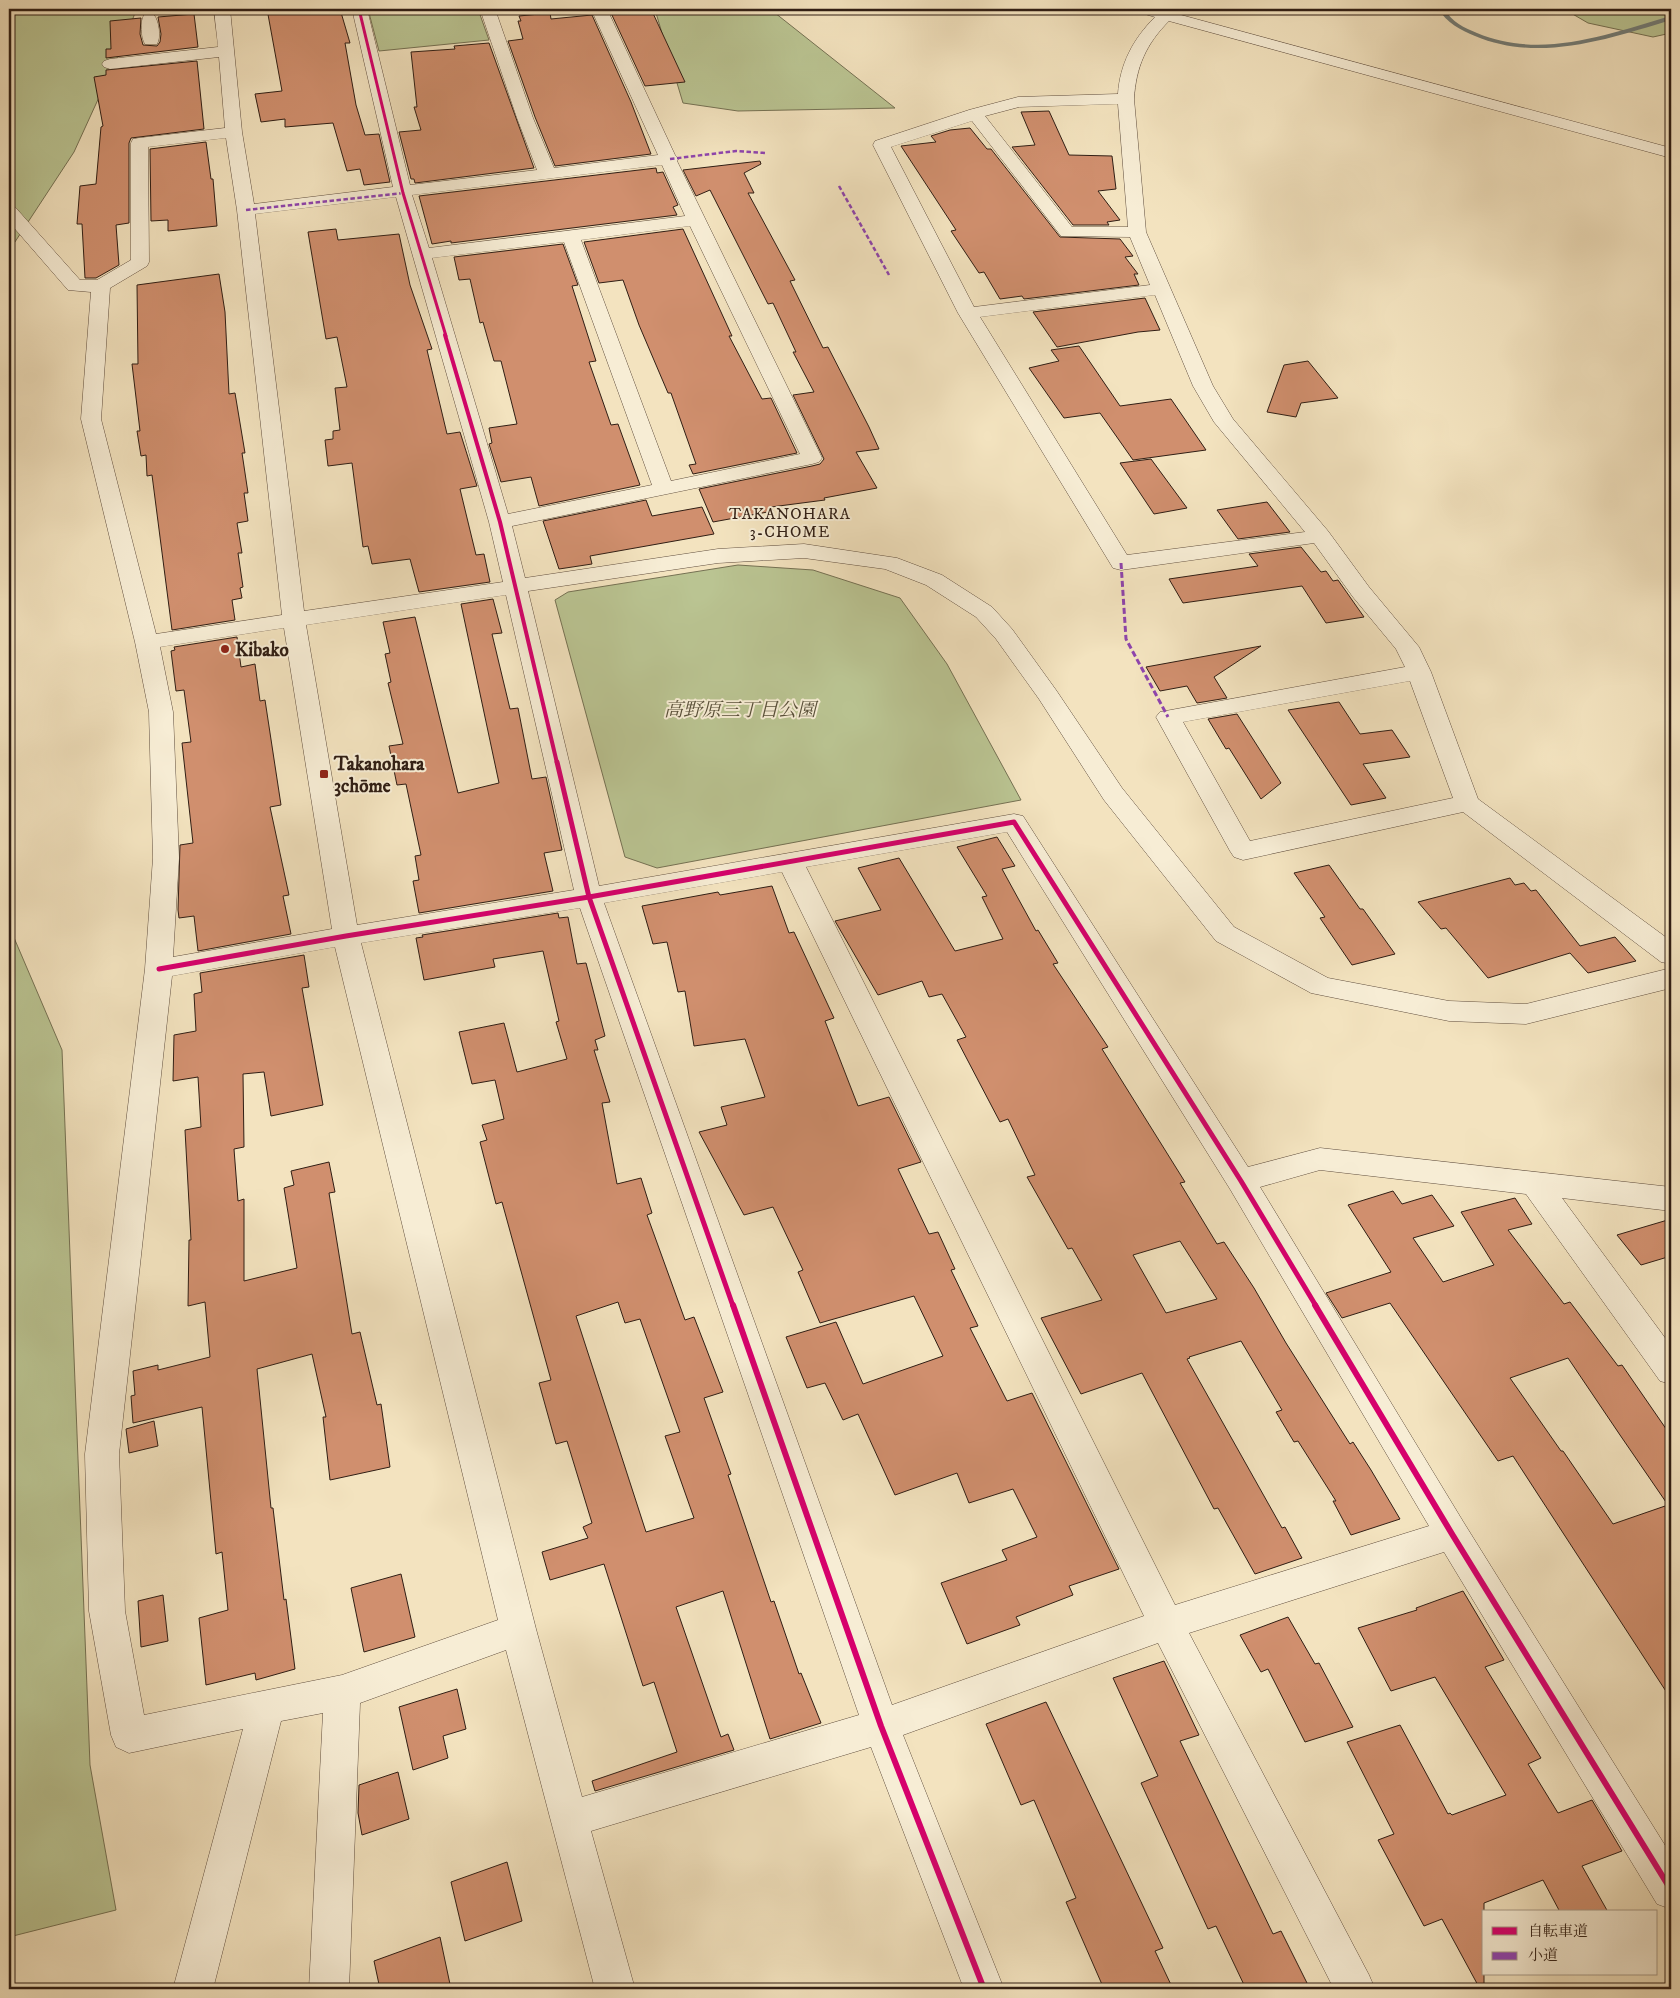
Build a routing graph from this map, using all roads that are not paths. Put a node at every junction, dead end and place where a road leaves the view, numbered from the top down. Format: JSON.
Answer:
{"nodes":[{"id":1,"x":222,"y":9,"type":"edge"},
{"id":2,"x":359,"y":9,"type":"edge"},
{"id":3,"x":487,"y":9,"type":"edge"},
{"id":4,"x":600,"y":9,"type":"edge"},
{"id":5,"x":1143,"y":9,"type":"edge"},
{"id":6,"x":1165,"y":16,"type":"junction"},
{"id":7,"x":149,"y":18,"type":"dead end"},
{"id":8,"x":225,"y":34,"type":"junction"},
{"id":9,"x":206,"y":36,"type":"dead end"},
{"id":10,"x":170,"y":40,"type":"dead end"},
{"id":11,"x":226,"y":51,"type":"junction"},
{"id":12,"x":110,"y":64,"type":"dead end"},
{"id":13,"x":1126,"y":99,"type":"junction"},
{"id":14,"x":975,"y":114,"type":"junction"},
{"id":15,"x":234,"y":132,"type":"junction"},
{"id":16,"x":1671,"y":153,"type":"edge"},
{"id":17,"x":670,"y":159,"type":"junction"},
{"id":18,"x":547,"y":173,"type":"junction"},
{"id":19,"x":402,"y":193,"type":"junction"},
{"id":20,"x":246,"y":210,"type":"junction"},
{"id":21,"x":9,"y":211,"type":"edge"},
{"id":22,"x":696,"y":220,"type":"junction"},
{"id":23,"x":1137,"y":232,"type":"junction"},
{"id":24,"x":571,"y":236,"type":"junction"},
{"id":25,"x":422,"y":254,"type":"junction"},
{"id":26,"x":101,"y":286,"type":"junction"},
{"id":27,"x":1160,"y":289,"type":"junction"},
{"id":28,"x":968,"y":313,"type":"junction"},
{"id":29,"x":663,"y":488,"type":"junction"},
{"id":30,"x":500,"y":522,"type":"junction"},
{"id":31,"x":1320,"y":536,"type":"junction"},
{"id":32,"x":516,"y":586,"type":"junction"},
{"id":33,"x":294,"y":620,"type":"junction"},
{"id":34,"x":147,"y":642,"type":"junction"},
{"id":35,"x":1419,"y":672,"type":"junction"},
{"id":36,"x":1467,"y":803,"type":"junction"},
{"id":37,"x":790,"y":861,"type":"junction"},
{"id":38,"x":588,"y":898,"type":"junction"},
{"id":39,"x":346,"y":936,"type":"junction"},
{"id":40,"x":1671,"y":955,"type":"edge"},
{"id":41,"x":159,"y":969,"type":"junction"},
{"id":42,"x":1671,"y":978,"type":"edge"},
{"id":43,"x":1241,"y":1181,"type":"junction"},
{"id":44,"x":1535,"y":1184,"type":"junction"},
{"id":45,"x":1671,"y":1199,"type":"edge"},
{"id":46,"x":1671,"y":1371,"type":"edge"},
{"id":47,"x":1452,"y":1534,"type":"junction"},
{"id":48,"x":1166,"y":1624,"type":"junction"},
{"id":49,"x":518,"y":1629,"type":"junction"},
{"id":50,"x":342,"y":1692,"type":"junction"},
{"id":51,"x":267,"y":1707,"type":"junction"},
{"id":52,"x":881,"y":1726,"type":"junction"},
{"id":53,"x":570,"y":1819,"type":"junction"},
{"id":54,"x":1671,"y":1890,"type":"edge"},
{"id":55,"x":193,"y":1989,"type":"edge"},
{"id":56,"x":329,"y":1989,"type":"edge"},
{"id":57,"x":615,"y":1989,"type":"edge"},
{"id":58,"x":984,"y":1989,"type":"edge"},
{"id":59,"x":1355,"y":1989,"type":"edge"}],
"edges":[{"from":1,"to":8,"type":"street"},
{"from":2,"to":19,"type":"street"},
{"from":3,"to":18,"type":"street"},
{"from":4,"to":17,"type":"street"},
{"from":5,"to":6,"type":"street"},
{"from":6,"to":13,"type":"street"},
{"from":6,"to":16,"type":"street"},
{"from":7,"to":10,"type":"street"},
{"from":8,"to":9,"type":"street"},
{"from":8,"to":11,"type":"street"},
{"from":11,"to":12,"type":"street"},
{"from":11,"to":15,"type":"street"},
{"from":13,"to":14,"type":"street"},
{"from":13,"to":23,"type":"street"},
{"from":14,"to":23,"type":"street"},
{"from":14,"to":28,"type":"street"},
{"from":15,"to":20,"type":"street"},
{"from":15,"to":26,"type":"street"},
{"from":17,"to":18,"type":"street"},
{"from":17,"to":22,"type":"street"},
{"from":18,"to":19,"type":"street"},
{"from":19,"to":20,"type":"street"},
{"from":19,"to":25,"type":"street"},
{"from":20,"to":33,"type":"street"},
{"from":21,"to":26,"type":"street"},
{"from":22,"to":24,"type":"street"},
{"from":22,"to":29,"type":"street"},
{"from":23,"to":27,"type":"street"},
{"from":24,"to":25,"type":"street"},
{"from":24,"to":29,"type":"street"},
{"from":25,"to":30,"type":"street"},
{"from":26,"to":34,"type":"street"},
{"from":27,"to":28,"type":"street"},
{"from":27,"to":31,"type":"street"},
{"from":28,"to":31,"type":"street"},
{"from":29,"to":30,"type":"street"},
{"from":30,"to":32,"type":"street"},
{"from":31,"to":35,"type":"street"},
{"from":32,"to":33,"type":"street"},
{"from":32,"to":38,"type":"street"},
{"from":32,"to":42,"type":"street"},
{"from":33,"to":34,"type":"street"},
{"from":33,"to":39,"type":"street"},
{"from":34,"to":41,"type":"street"},
{"from":35,"to":36,"type":"street"},
{"from":35,"to":36,"type":"street"},
{"from":36,"to":40,"type":"street"},
{"from":37,"to":38,"type":"street"},
{"from":37,"to":43,"type":"street"},
{"from":37,"to":48,"type":"street"},
{"from":38,"to":39,"type":"street"},
{"from":38,"to":52,"type":"street"},
{"from":39,"to":41,"type":"street"},
{"from":39,"to":49,"type":"street"},
{"from":41,"to":51,"type":"street"},
{"from":43,"to":44,"type":"street"},
{"from":43,"to":47,"type":"street"},
{"from":44,"to":45,"type":"street"},
{"from":44,"to":46,"type":"street"},
{"from":47,"to":48,"type":"street"},
{"from":47,"to":54,"type":"street"},
{"from":48,"to":52,"type":"street"},
{"from":48,"to":59,"type":"street"},
{"from":49,"to":50,"type":"street"},
{"from":49,"to":53,"type":"street"},
{"from":50,"to":51,"type":"street"},
{"from":50,"to":56,"type":"street"},
{"from":51,"to":55,"type":"street"},
{"from":52,"to":53,"type":"street"},
{"from":52,"to":58,"type":"street"},
{"from":53,"to":57,"type":"street"}]}
